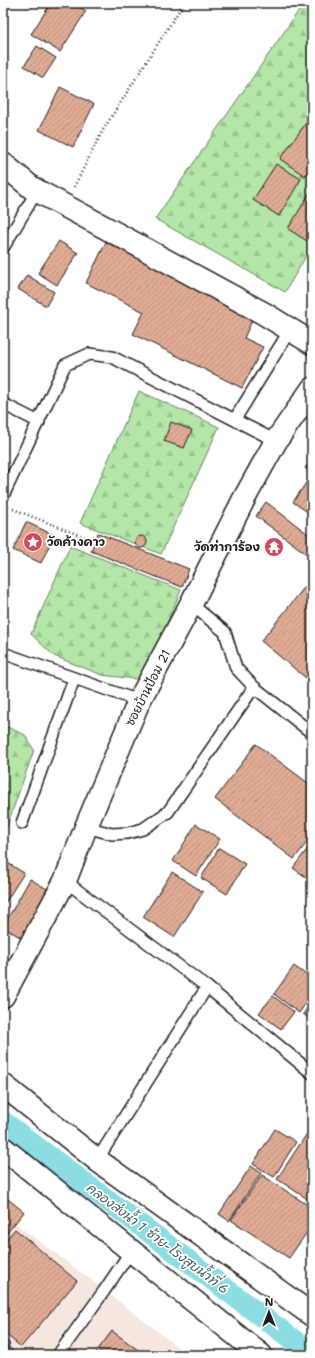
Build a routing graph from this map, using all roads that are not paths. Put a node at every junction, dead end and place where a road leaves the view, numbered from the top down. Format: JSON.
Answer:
{"nodes":[{"id":1,"x":3,"y":164,"type":"edge"},
{"id":2,"x":32,"y":188,"type":"junction"},
{"id":3,"x":3,"y":248,"type":"edge"},
{"id":4,"x":290,"y":330,"type":"junction"},
{"id":5,"x":312,"y":343,"type":"edge"},
{"id":6,"x":312,"y":389,"type":"edge"},
{"id":7,"x":3,"y":404,"type":"edge"},
{"id":8,"x":235,"y":419,"type":"junction"},
{"id":9,"x":38,"y":422,"type":"junction"},
{"id":10,"x":276,"y":441,"type":"junction"},
{"id":11,"x":3,"y":496,"type":"edge"},
{"id":12,"x":191,"y":604,"type":"junction"},
{"id":13,"x":3,"y":653,"type":"edge"},
{"id":14,"x":74,"y":679,"type":"junction"},
{"id":15,"x":254,"y":687,"type":"junction"},
{"id":16,"x":138,"y":701,"type":"junction"},
{"id":17,"x":312,"y":733,"type":"edge"},
{"id":18,"x":22,"y":823,"type":"dead end"},
{"id":19,"x":86,"y":826,"type":"junction"},
{"id":20,"x":65,"y":881,"type":"junction"},
{"id":21,"x":207,"y":987,"type":"junction"},
{"id":22,"x":3,"y":996,"type":"edge"},
{"id":23,"x":312,"y":1073,"type":"edge"},
{"id":24,"x":3,"y":1085,"type":"edge"},
{"id":25,"x":4,"y":1152,"type":"edge"},
{"id":26,"x":97,"y":1160,"type":"junction"},
{"id":27,"x":131,"y":1251,"type":"junction"},
{"id":28,"x":312,"y":1315,"type":"edge"},
{"id":29,"x":58,"y":1355,"type":"edge"},
{"id":30,"x":261,"y":1355,"type":"edge"}],
"edges":[{"from":1,"to":2,"type":"street"},
{"from":2,"to":3,"type":"lane"},
{"from":2,"to":4,"type":"street"},
{"from":4,"to":5,"type":"street"},
{"from":4,"to":8,"type":"lane"},
{"from":6,"to":10,"type":"street","name":"ซอยบ้านป้อม 21"},
{"from":7,"to":9,"type":"lane"},
{"from":8,"to":9,"type":"lane"},
{"from":8,"to":10,"type":"lane"},
{"from":9,"to":11,"type":"lane"},
{"from":10,"to":12,"type":"street","name":"ซอยบ้านป้อม 21"},
{"from":12,"to":15,"type":"lane"},
{"from":12,"to":16,"type":"street","name":"ซอยบ้านป้อม 21"},
{"from":13,"to":14,"type":"lane"},
{"from":14,"to":16,"type":"lane"},
{"from":14,"to":18,"type":"lane"},
{"from":15,"to":17,"type":"lane"},
{"from":15,"to":19,"type":"lane"},
{"from":16,"to":19,"type":"street","name":"ซอยบ้านป้อม 21"},
{"from":19,"to":20,"type":"street","name":"ซอยบ้านป้อม 21"},
{"from":20,"to":21,"type":"lane"},
{"from":20,"to":22,"type":"street","name":"ซอยบ้านป้อม 21"},
{"from":21,"to":23,"type":"lane"},
{"from":21,"to":26,"type":"lane"},
{"from":24,"to":26,"type":"street"},
{"from":25,"to":27,"type":"street"},
{"from":26,"to":28,"type":"street"},
{"from":27,"to":29,"type":"lane"},
{"from":27,"to":30,"type":"street"}]}
